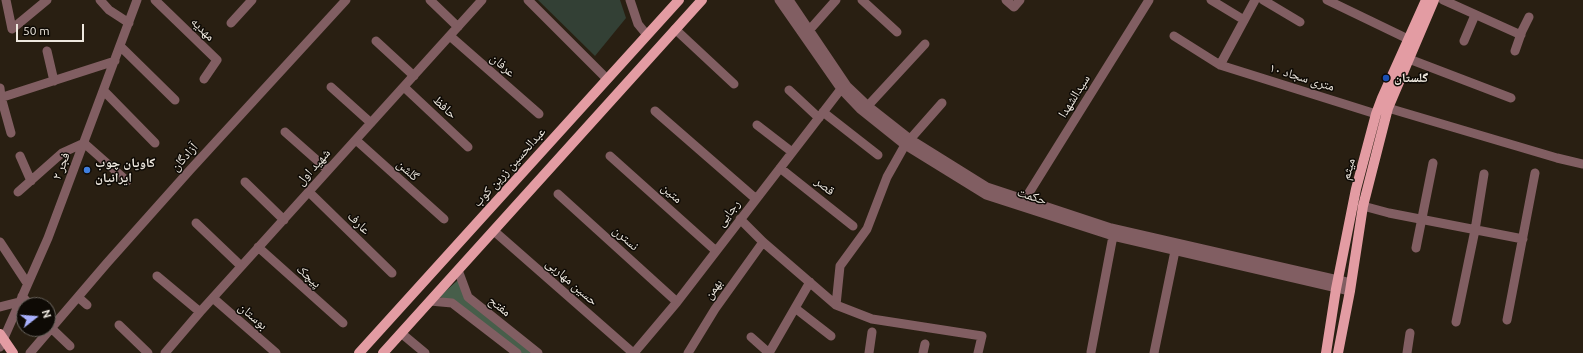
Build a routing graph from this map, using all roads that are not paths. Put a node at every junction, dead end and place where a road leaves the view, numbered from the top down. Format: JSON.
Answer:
{"nodes":[{"id":1,"x":6,"y":0,"type":"edge"},
{"id":2,"x":48,"y":0,"type":"edge"},
{"id":3,"x":100,"y":0,"type":"edge"},
{"id":4,"x":137,"y":0,"type":"edge"},
{"id":5,"x":155,"y":0,"type":"edge"},
{"id":6,"x":252,"y":0,"type":"edge"},
{"id":7,"x":345,"y":0,"type":"edge"},
{"id":8,"x":430,"y":0,"type":"edge"},
{"id":9,"x":482,"y":0,"type":"edge"},
{"id":10,"x":528,"y":0,"type":"edge"},
{"id":11,"x":630,"y":0,"type":"edge"},
{"id":12,"x":680,"y":0,"type":"edge"},
{"id":13,"x":702,"y":0,"type":"edge"},
{"id":14,"x":779,"y":0,"type":"edge"},
{"id":15,"x":789,"y":0,"type":"edge"},
{"id":16,"x":836,"y":0,"type":"edge"},
{"id":17,"x":862,"y":0,"type":"edge"},
{"id":18,"x":1006,"y":0,"type":"edge"},
{"id":19,"x":1020,"y":0,"type":"edge"},
{"id":20,"x":1149,"y":0,"type":"edge"},
{"id":21,"x":1211,"y":0,"type":"edge"},
{"id":22,"x":1255,"y":0,"type":"edge"},
{"id":23,"x":1263,"y":0,"type":"edge"},
{"id":24,"x":1327,"y":0,"type":"edge"},
{"id":25,"x":1426,"y":0,"type":"edge"},
{"id":26,"x":1434,"y":0,"type":"edge"},
{"id":27,"x":1443,"y":0,"type":"edge"},
{"id":28,"x":1474,"y":15,"type":"junction"},
{"id":29,"x":1529,"y":17,"type":"dead end"},
{"id":30,"x":1244,"y":20,"type":"junction"},
{"id":31,"x":1300,"y":22,"type":"dead end"},
{"id":32,"x":129,"y":23,"type":"junction"},
{"id":33,"x":231,"y":23,"type":"dead end"},
{"id":34,"x":458,"y":27,"type":"junction"},
{"id":35,"x":676,"y":29,"type":"junction"},
{"id":36,"x":897,"y":32,"type":"dead end"},
{"id":37,"x":806,"y":34,"type":"junction"},
{"id":38,"x":647,"y":35,"type":"junction"},
{"id":39,"x":1521,"y":35,"type":"junction"},
{"id":40,"x":450,"y":36,"type":"junction"},
{"id":41,"x":1174,"y":36,"type":"dead end"},
{"id":42,"x":1408,"y":39,"type":"junction"},
{"id":43,"x":376,"y":41,"type":"dead end"},
{"id":44,"x":1464,"y":41,"type":"dead end"},
{"id":45,"x":925,"y":44,"type":"dead end"},
{"id":46,"x":120,"y":46,"type":"junction"},
{"id":47,"x":47,"y":51,"type":"dead end"},
{"id":48,"x":1515,"y":51,"type":"dead end"},
{"id":49,"x":1409,"y":59,"type":"junction"},
{"id":50,"x":115,"y":61,"type":"junction"},
{"id":51,"x":1220,"y":65,"type":"junction"},
{"id":52,"x":414,"y":76,"type":"junction"},
{"id":53,"x":204,"y":78,"type":"dead end"},
{"id":54,"x":54,"y":80,"type":"junction"},
{"id":55,"x":607,"y":80,"type":"junction"},
{"id":56,"x":734,"y":84,"type":"dead end"},
{"id":57,"x":331,"y":87,"type":"dead end"},
{"id":58,"x":404,"y":87,"type":"junction"},
{"id":59,"x":841,"y":89,"type":"junction"},
{"id":60,"x":789,"y":90,"type":"dead end"},
{"id":61,"x":104,"y":91,"type":"junction"},
{"id":62,"x":0,"y":94,"type":"edge"},
{"id":63,"x":1511,"y":98,"type":"dead end"},
{"id":64,"x":175,"y":100,"type":"dead end"},
{"id":65,"x":942,"y":103,"type":"dead end"},
{"id":66,"x":1388,"y":108,"type":"junction"},
{"id":67,"x":865,"y":109,"type":"junction"},
{"id":68,"x":655,"y":111,"type":"dead end"},
{"id":69,"x":539,"y":114,"type":"dead end"},
{"id":70,"x":1376,"y":114,"type":"junction"},
{"id":71,"x":821,"y":115,"type":"junction"},
{"id":72,"x":372,"y":123,"type":"junction"},
{"id":73,"x":757,"y":125,"type":"dead end"},
{"id":74,"x":285,"y":132,"type":"dead end"},
{"id":75,"x":11,"y":133,"type":"dead end"},
{"id":76,"x":356,"y":140,"type":"junction"},
{"id":77,"x":908,"y":142,"type":"junction"},
{"id":78,"x":84,"y":143,"type":"junction"},
{"id":79,"x":155,"y":143,"type":"dead end"},
{"id":80,"x":468,"y":147,"type":"dead end"},
{"id":81,"x":792,"y":152,"type":"junction"},
{"id":82,"x":878,"y":155,"type":"dead end"},
{"id":83,"x":20,"y":156,"type":"dead end"},
{"id":84,"x":610,"y":156,"type":"dead end"},
{"id":85,"x":1433,"y":163,"type":"dead end"},
{"id":86,"x":1583,"y":164,"type":"edge"},
{"id":87,"x":780,"y":168,"type":"junction"},
{"id":88,"x":328,"y":170,"type":"junction"},
{"id":89,"x":1484,"y":174,"type":"dead end"},
{"id":90,"x":1536,"y":174,"type":"dead end"},
{"id":91,"x":30,"y":180,"type":"junction"},
{"id":92,"x":127,"y":180,"type":"dead end"},
{"id":93,"x":245,"y":182,"type":"dead end"},
{"id":94,"x":18,"y":192,"type":"dead end"},
{"id":95,"x":309,"y":192,"type":"junction"},
{"id":96,"x":558,"y":194,"type":"dead end"},
{"id":97,"x":756,"y":199,"type":"junction"},
{"id":98,"x":1023,"y":203,"type":"junction"},
{"id":99,"x":1363,"y":206,"type":"junction"},
{"id":100,"x":444,"y":219,"type":"dead end"},
{"id":101,"x":740,"y":219,"type":"junction"},
{"id":102,"x":284,"y":220,"type":"junction"},
{"id":103,"x":1422,"y":220,"type":"junction"},
{"id":104,"x":196,"y":223,"type":"dead end"},
{"id":105,"x":853,"y":226,"type":"dead end"},
{"id":106,"x":1475,"y":230,"type":"junction"},
{"id":107,"x":494,"y":231,"type":"junction"},
{"id":108,"x":1113,"y":236,"type":"junction"},
{"id":109,"x":1523,"y":239,"type":"junction"},
{"id":110,"x":0,"y":242,"type":"edge"},
{"id":111,"x":763,"y":242,"type":"junction"},
{"id":112,"x":258,"y":247,"type":"junction"},
{"id":113,"x":1416,"y":248,"type":"dead end"},
{"id":114,"x":716,"y":251,"type":"junction"},
{"id":115,"x":1175,"y":251,"type":"junction"},
{"id":116,"x":241,"y":266,"type":"junction"},
{"id":117,"x":458,"y":270,"type":"junction"},
{"id":118,"x":392,"y":273,"type":"dead end"},
{"id":119,"x":157,"y":276,"type":"dead end"},
{"id":120,"x":810,"y":282,"type":"junction"},
{"id":121,"x":27,"y":283,"type":"junction"},
{"id":122,"x":1336,"y":285,"type":"junction"},
{"id":123,"x":1350,"y":287,"type":"junction"},
{"id":124,"x":21,"y":297,"type":"edge"},
{"id":125,"x":78,"y":297,"type":"junction"},
{"id":126,"x":213,"y":298,"type":"junction"},
{"id":127,"x":16,"y":301,"type":"edge"},
{"id":128,"x":430,"y":301,"type":"junction"},
{"id":129,"x":677,"y":302,"type":"junction"},
{"id":130,"x":836,"y":305,"type":"junction"},
{"id":131,"x":87,"y":306,"type":"dead end"},
{"id":132,"x":0,"y":307,"type":"edge"},
{"id":133,"x":16,"y":308,"type":"edge"},
{"id":134,"x":795,"y":308,"type":"junction"},
{"id":135,"x":200,"y":312,"type":"junction"},
{"id":136,"x":56,"y":319,"type":"edge"},
{"id":137,"x":1506,"y":320,"type":"dead end"},
{"id":138,"x":1456,"y":322,"type":"dead end"},
{"id":139,"x":343,"y":323,"type":"dead end"},
{"id":140,"x":119,"y":325,"type":"dead end"},
{"id":141,"x":872,"y":332,"type":"dead end"},
{"id":142,"x":56,"y":333,"type":"edge"},
{"id":143,"x":401,"y":333,"type":"junction"},
{"id":144,"x":1410,"y":333,"type":"dead end"},
{"id":145,"x":831,"y":336,"type":"dead end"},
{"id":146,"x":41,"y":337,"type":"edge"},
{"id":147,"x":751,"y":337,"type":"dead end"},
{"id":148,"x":1,"y":340,"type":"edge"},
{"id":149,"x":70,"y":346,"type":"dead end"},
{"id":150,"x":170,"y":351,"type":"edge"},
{"id":151,"x":1091,"y":352,"type":"edge"},
{"id":152,"x":13,"y":353,"type":"edge"},
{"id":153,"x":30,"y":353,"type":"edge"},
{"id":154,"x":148,"y":353,"type":"edge"},
{"id":155,"x":276,"y":353,"type":"edge"},
{"id":156,"x":359,"y":353,"type":"edge"},
{"id":157,"x":383,"y":353,"type":"edge"},
{"id":158,"x":425,"y":353,"type":"edge"},
{"id":159,"x":517,"y":353,"type":"edge"},
{"id":160,"x":538,"y":353,"type":"edge"},
{"id":161,"x":634,"y":353,"type":"edge"},
{"id":162,"x":688,"y":353,"type":"edge"},
{"id":163,"x":769,"y":353,"type":"edge"},
{"id":164,"x":868,"y":353,"type":"edge"},
{"id":165,"x":978,"y":353,"type":"edge"},
{"id":166,"x":1154,"y":353,"type":"edge"},
{"id":167,"x":1326,"y":353,"type":"edge"},
{"id":168,"x":1338,"y":353,"type":"edge"},
{"id":169,"x":1407,"y":353,"type":"edge"}],
"edges":[{"from":1,"to":2,"type":"street"},
{"from":3,"to":32,"type":"street"},
{"from":4,"to":32,"type":"street","name":"فجر ۲"},
{"from":5,"to":53,"type":"street","name":"مهدیه"},
{"from":6,"to":33,"type":"street"},
{"from":7,"to":125,"type":"street","name":"آزادگان"},
{"from":8,"to":34,"type":"street"},
{"from":9,"to":34,"type":"street","name":"شهید اول"},
{"from":10,"to":55,"type":"street"},
{"from":11,"to":38,"type":"street"},
{"from":12,"to":38,"type":"main road","name":"عبدالحسین زرین کوب"},
{"from":13,"to":35,"type":"main road"},
{"from":14,"to":37,"type":"street","name":"حکمت"},
{"from":15,"to":37,"type":"street","name":"حکمت"},
{"from":16,"to":37,"type":"street"},
{"from":17,"to":36,"type":"street"},
{"from":18,"to":19,"type":"street"},
{"from":20,"to":98,"type":"street","name":"سیدالشهدا"},
{"from":21,"to":30,"type":"street"},
{"from":22,"to":30,"type":"street"},
{"from":23,"to":31,"type":"street"},
{"from":24,"to":42,"type":"street"},
{"from":25,"to":42,"type":"main road","name":"میثم"},
{"from":26,"to":49,"type":"main road","name":"میثم"},
{"from":27,"to":28,"type":"street"},
{"from":28,"to":39,"type":"street"},
{"from":28,"to":44,"type":"street"},
{"from":29,"to":39,"type":"street"},
{"from":30,"to":51,"type":"street"},
{"from":32,"to":46,"type":"street","name":"فجر ۲"},
{"from":34,"to":40,"type":"street","name":"شهید اول"},
{"from":35,"to":56,"type":"street"},
{"from":35,"to":107,"type":"main road"},
{"from":37,"to":59,"type":"street","name":"حکمت"},
{"from":37,"to":67,"type":"street","name":"حکمت"},
{"from":38,"to":55,"type":"main road","name":"عبدالحسین زرین کوب"},
{"from":39,"to":48,"type":"street"},
{"from":40,"to":52,"type":"street","name":"شهید اول"},
{"from":40,"to":69,"type":"street","name":"عرفان"},
{"from":41,"to":51,"type":"street","name":"۱۰ متری سجاد"},
{"from":42,"to":70,"type":"main road","name":"میثم"},
{"from":43,"to":52,"type":"street"},
{"from":45,"to":67,"type":"street"},
{"from":46,"to":50,"type":"street","name":"فجر ۲"},
{"from":46,"to":64,"type":"street"},
{"from":47,"to":54,"type":"street"},
{"from":49,"to":63,"type":"street"},
{"from":49,"to":66,"type":"main road","name":"میثم"},
{"from":50,"to":54,"type":"street"},
{"from":50,"to":61,"type":"street","name":"فجر ۲"},
{"from":51,"to":70,"type":"street","name":"۱۰ متری سجاد"},
{"from":52,"to":58,"type":"street","name":"شهید اول"},
{"from":54,"to":62,"type":"street"},
{"from":55,"to":156,"type":"main road","name":"عبدالحسین زرین کوب"},
{"from":57,"to":72,"type":"street"},
{"from":58,"to":72,"type":"street","name":"شهید اول"},
{"from":58,"to":80,"type":"street","name":"حافظ"},
{"from":59,"to":67,"type":"street","name":"حکمت"},
{"from":59,"to":71,"type":"street","name":"رجایی"},
{"from":60,"to":71,"type":"street"},
{"from":61,"to":78,"type":"street","name":"فجر ۲"},
{"from":61,"to":79,"type":"street"},
{"from":62,"to":75,"type":"street"},
{"from":65,"to":77,"type":"street"},
{"from":66,"to":86,"type":"street"},
{"from":66,"to":99,"type":"main road","name":"میثم"},
{"from":67,"to":77,"type":"street","name":"حکمت"},
{"from":68,"to":97,"type":"street"},
{"from":70,"to":122,"type":"main road","name":"میثم"},
{"from":71,"to":81,"type":"street","name":"رجایی"},
{"from":71,"to":82,"type":"street"},
{"from":72,"to":76,"type":"street","name":"شهید اول"},
{"from":73,"to":81,"type":"street"},
{"from":74,"to":88,"type":"street"},
{"from":76,"to":88,"type":"street","name":"شهید اول"},
{"from":76,"to":100,"type":"street","name":"گلشن"},
{"from":77,"to":98,"type":"street","name":"حکمت"},
{"from":77,"to":130,"type":"street"},
{"from":78,"to":91,"type":"street"},
{"from":78,"to":92,"type":"street"},
{"from":78,"to":121,"type":"street","name":"فجر ۲"},
{"from":81,"to":87,"type":"street","name":"رجایی"},
{"from":83,"to":91,"type":"street"},
{"from":84,"to":114,"type":"street","name":"متین"},
{"from":85,"to":103,"type":"street"},
{"from":87,"to":97,"type":"street","name":"رجایی"},
{"from":87,"to":105,"type":"street","name":"قصر"},
{"from":88,"to":95,"type":"street","name":"شهید اول"},
{"from":89,"to":106,"type":"street"},
{"from":90,"to":109,"type":"street"},
{"from":91,"to":94,"type":"street"},
{"from":93,"to":102,"type":"street"},
{"from":95,"to":102,"type":"street","name":"شهید اول"},
{"from":95,"to":118,"type":"street","name":"عارف"},
{"from":96,"to":129,"type":"street","name":"نسترن"},
{"from":97,"to":101,"type":"street","name":"رجایی"},
{"from":98,"to":108,"type":"street","name":"حکمت"},
{"from":98,"to":122,"type":"street","name":"حکمت"},
{"from":99,"to":103,"type":"street"},
{"from":99,"to":123,"type":"main road","name":"میثم"},
{"from":101,"to":111,"type":"street"},
{"from":101,"to":114,"type":"street","name":"رجایی"},
{"from":102,"to":112,"type":"street","name":"شهید اول"},
{"from":103,"to":106,"type":"street"},
{"from":103,"to":113,"type":"street"},
{"from":104,"to":116,"type":"street"},
{"from":106,"to":109,"type":"street"},
{"from":106,"to":138,"type":"street"},
{"from":107,"to":117,"type":"main road"},
{"from":107,"to":161,"type":"street","name":"حسین مهاربی"},
{"from":108,"to":115,"type":"street","name":"حکمت"},
{"from":108,"to":151,"type":"street"},
{"from":109,"to":137,"type":"street"},
{"from":110,"to":121,"type":"street"},
{"from":111,"to":120,"type":"street"},
{"from":111,"to":162,"type":"street","name":"بهمن"},
{"from":112,"to":116,"type":"street","name":"شهید اول"},
{"from":112,"to":139,"type":"street","name":"پیچک"},
{"from":114,"to":129,"type":"street","name":"رجایی"},
{"from":115,"to":122,"type":"street","name":"حکمت"},
{"from":115,"to":166,"type":"street"},
{"from":116,"to":126,"type":"street","name":"شهید اول"},
{"from":117,"to":128,"type":"main road"},
{"from":117,"to":160,"type":"street","name":"مفتح"},
{"from":119,"to":135,"type":"street"},
{"from":120,"to":130,"type":"street"},
{"from":120,"to":134,"type":"street"},
{"from":121,"to":124,"type":"street","name":"فجر ۲"},
{"from":122,"to":123,"type":"street","name":"حکمت"},
{"from":122,"to":167,"type":"main road","name":"میثم"},
{"from":123,"to":168,"type":"main road","name":"میثم"},
{"from":125,"to":131,"type":"street"},
{"from":125,"to":136,"type":"street","name":"آزادگان"},
{"from":126,"to":135,"type":"street","name":"شهید اول"},
{"from":126,"to":155,"type":"street","name":"بوستان"},
{"from":127,"to":132,"type":"street"},
{"from":128,"to":143,"type":"main road"},
{"from":128,"to":159,"type":"street","name":"مفتح"},
{"from":129,"to":161,"type":"street","name":"رجایی"},
{"from":130,"to":165,"type":"street"},
{"from":133,"to":148,"type":"street","name":"فجر ۲"},
{"from":134,"to":145,"type":"street"},
{"from":134,"to":163,"type":"street"},
{"from":135,"to":150,"type":"street","name":"شهید اول"},
{"from":140,"to":154,"type":"street"},
{"from":141,"to":164,"type":"street"},
{"from":142,"to":149,"type":"street"},
{"from":143,"to":157,"type":"main road"},
{"from":143,"to":158,"type":"street"},
{"from":144,"to":169,"type":"street"},
{"from":146,"to":153,"type":"street","name":"آزادگان"},
{"from":147,"to":163,"type":"street"},
{"from":148,"to":152,"type":"main road"}]}
